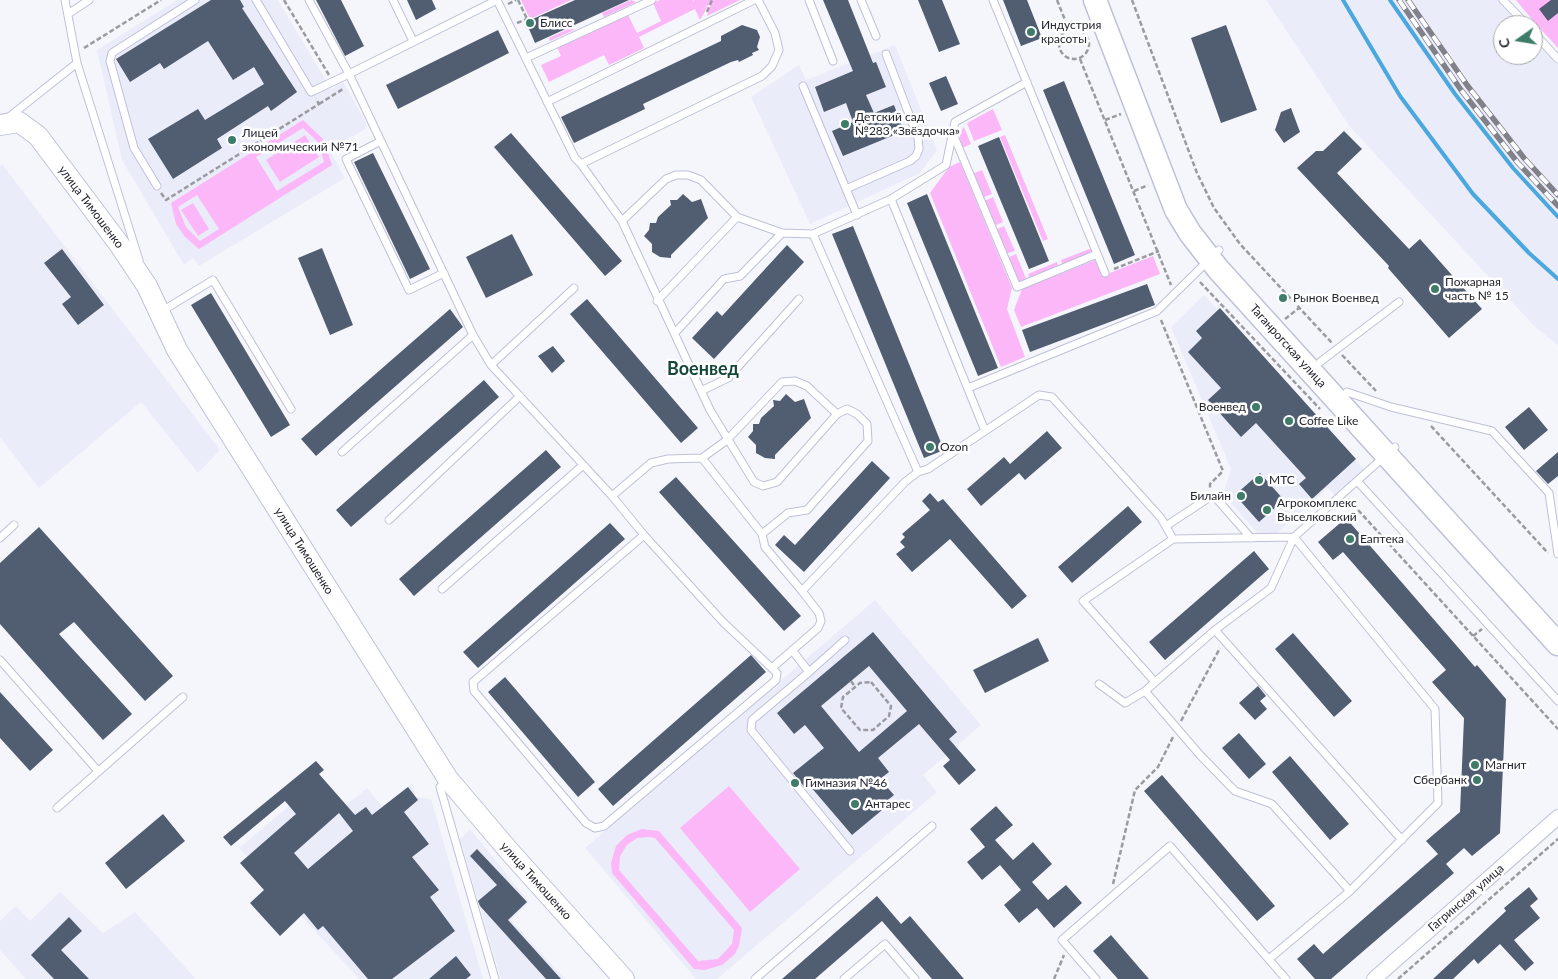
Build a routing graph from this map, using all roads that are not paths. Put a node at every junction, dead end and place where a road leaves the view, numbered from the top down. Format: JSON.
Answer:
{"nodes":[{"id":1,"x":65,"y":0,"type":"edge"},
{"id":2,"x":89,"y":0,"type":"edge"},
{"id":3,"x":195,"y":0,"type":"edge"},
{"id":4,"x":256,"y":0,"type":"edge"},
{"id":5,"x":309,"y":0,"type":"edge"},
{"id":6,"x":393,"y":0,"type":"edge"},
{"id":7,"x":497,"y":0,"type":"edge"},
{"id":8,"x":652,"y":0,"type":"edge"},
{"id":9,"x":754,"y":0,"type":"edge"},
{"id":10,"x":758,"y":0,"type":"edge"},
{"id":11,"x":809,"y":0,"type":"edge"},
{"id":12,"x":861,"y":0,"type":"edge"},
{"id":13,"x":993,"y":0,"type":"edge"},
{"id":14,"x":1095,"y":0,"type":"edge"},
{"id":15,"x":1109,"y":0,"type":"edge"},
{"id":16,"x":1503,"y":0,"type":"edge"},
{"id":17,"x":68,"y":14,"type":"junction"},
{"id":18,"x":1517,"y":15,"type":"edge"},
{"id":19,"x":876,"y":36,"type":"dead end"},
{"id":20,"x":413,"y":41,"type":"junction"},
{"id":21,"x":1543,"y":43,"type":"edge"},
{"id":22,"x":886,"y":54,"type":"dead end"},
{"id":23,"x":526,"y":58,"type":"junction"},
{"id":24,"x":1558,"y":59,"type":"edge"},
{"id":25,"x":834,"y":62,"type":"dead end"},
{"id":26,"x":77,"y":63,"type":"junction"},
{"id":27,"x":349,"y":74,"type":"junction"},
{"id":28,"x":1027,"y":82,"type":"junction"},
{"id":29,"x":802,"y":86,"type":"dead end"},
{"id":30,"x":548,"y":102,"type":"junction"},
{"id":31,"x":0,"y":124,"type":"edge"},
{"id":32,"x":953,"y":133,"type":"junction"},
{"id":33,"x":381,"y":141,"type":"junction"},
{"id":34,"x":581,"y":164,"type":"junction"},
{"id":35,"x":157,"y":186,"type":"road end"},
{"id":36,"x":846,"y":189,"type":"junction"},
{"id":37,"x":891,"y":199,"type":"junction"},
{"id":38,"x":857,"y":214,"type":"junction"},
{"id":39,"x":736,"y":217,"type":"junction"},
{"id":40,"x":622,"y":221,"type":"junction"},
{"id":41,"x":782,"y":233,"type":"junction"},
{"id":42,"x":814,"y":234,"type":"junction"},
{"id":43,"x":1097,"y":254,"type":"junction"},
{"id":44,"x":1214,"y":254,"type":"junction"},
{"id":45,"x":444,"y":273,"type":"junction"},
{"id":46,"x":1105,"y":273,"type":"road end"},
{"id":47,"x":147,"y":286,"type":"junction"},
{"id":48,"x":574,"y":288,"type":"dead end"},
{"id":49,"x":799,"y":299,"type":"dead end"},
{"id":50,"x":657,"y":301,"type":"junction"},
{"id":51,"x":1399,"y":302,"type":"dead end"},
{"id":52,"x":159,"y":312,"type":"junction"},
{"id":53,"x":676,"y":333,"type":"junction"},
{"id":54,"x":473,"y":335,"type":"junction"},
{"id":55,"x":1329,"y":356,"type":"junction"},
{"id":56,"x":491,"y":365,"type":"junction"},
{"id":57,"x":968,"y":388,"type":"junction"},
{"id":58,"x":701,"y":391,"type":"junction"},
{"id":59,"x":1347,"y":392,"type":"junction"},
{"id":60,"x":520,"y":396,"type":"junction"},
{"id":61,"x":291,"y":409,"type":"dead end"},
{"id":62,"x":837,"y":414,"type":"junction"},
{"id":63,"x":985,"y":431,"type":"junction"},
{"id":64,"x":727,"y":440,"type":"junction"},
{"id":65,"x":1390,"y":451,"type":"junction"},
{"id":66,"x":342,"y":452,"type":"dead end"},
{"id":67,"x":702,"y":458,"type":"junction"},
{"id":68,"x":582,"y":466,"type":"junction"},
{"id":69,"x":918,"y":472,"type":"junction"},
{"id":70,"x":1358,"y":482,"type":"junction"},
{"id":71,"x":612,"y":496,"type":"junction"},
{"id":72,"x":389,"y":520,"type":"dead end"},
{"id":73,"x":14,"y":525,"type":"dead end"},
{"id":74,"x":1166,"y":526,"type":"junction"},
{"id":75,"x":762,"y":534,"type":"junction"},
{"id":76,"x":644,"y":535,"type":"junction"},
{"id":77,"x":1294,"y":537,"type":"junction"},
{"id":78,"x":0,"y":538,"type":"edge"},
{"id":79,"x":1251,"y":538,"type":"junction"},
{"id":80,"x":1173,"y":539,"type":"junction"},
{"id":81,"x":1555,"y":555,"type":"edge"},
{"id":82,"x":442,"y":589,"type":"dead end"},
{"id":83,"x":802,"y":591,"type":"junction"},
{"id":84,"x":1558,"y":624,"type":"edge"},
{"id":85,"x":1215,"y":630,"type":"junction"},
{"id":86,"x":845,"y":640,"type":"dead end"},
{"id":87,"x":1558,"y":644,"type":"edge"},
{"id":88,"x":792,"y":650,"type":"junction"},
{"id":89,"x":0,"y":660,"type":"edge"},
{"id":90,"x":773,"y":667,"type":"junction"},
{"id":91,"x":809,"y":672,"type":"junction"},
{"id":92,"x":1156,"y":682,"type":"junction"},
{"id":93,"x":1099,"y":684,"type":"dead end"},
{"id":94,"x":1145,"y":691,"type":"junction"},
{"id":95,"x":183,"y":697,"type":"dead end"},
{"id":96,"x":1558,"y":701,"type":"edge"},
{"id":97,"x":98,"y":771,"type":"junction"},
{"id":98,"x":448,"y":779,"type":"junction"},
{"id":99,"x":57,"y":808,"type":"dead end"},
{"id":100,"x":1558,"y":817,"type":"edge"},
{"id":101,"x":932,"y":826,"type":"dead end"},
{"id":102,"x":1402,"y":840,"type":"junction"},
{"id":103,"x":850,"y":851,"type":"dead end"},
{"id":104,"x":1350,"y":891,"type":"junction"},
{"id":105,"x":1269,"y":959,"type":"junction"},
{"id":106,"x":495,"y":979,"type":"edge"},
{"id":107,"x":624,"y":979,"type":"edge"},
{"id":108,"x":755,"y":979,"type":"edge"},
{"id":109,"x":844,"y":979,"type":"edge"},
{"id":110,"x":915,"y":979,"type":"edge"},
{"id":111,"x":1096,"y":979,"type":"edge"},
{"id":112,"x":1286,"y":979,"type":"edge"},
{"id":113,"x":1374,"y":979,"type":"edge"}],
"edges":[{"from":1,"to":17,"type":"lane"},
{"from":2,"to":17,"type":"lane"},
{"from":3,"to":35,"type":"lane"},
{"from":4,"to":27,"type":"lane"},
{"from":5,"to":27,"type":"lane"},
{"from":6,"to":20,"type":"lane"},
{"from":7,"to":20,"type":"lane"},
{"from":7,"to":23,"type":"lane"},
{"from":8,"to":23,"type":"lane"},
{"from":9,"to":30,"type":"lane"},
{"from":10,"to":34,"type":"lane"},
{"from":11,"to":25,"type":"lane"},
{"from":12,"to":19,"type":"lane"},
{"from":13,"to":28,"type":"lane"},
{"from":14,"to":44,"type":"main road","name":"Таганрогская улица"},
{"from":15,"to":44,"type":"main road","name":"Таганрогская улица"},
{"from":16,"to":18,"type":"lane"},
{"from":17,"to":26,"type":"lane"},
{"from":20,"to":27,"type":"lane"},
{"from":21,"to":24,"type":"lane"},
{"from":22,"to":36,"type":"lane"},
{"from":23,"to":30,"type":"lane"},
{"from":26,"to":31,"type":"lane"},
{"from":26,"to":47,"type":"lane"},
{"from":27,"to":33,"type":"lane"},
{"from":28,"to":32,"type":"lane"},
{"from":28,"to":43,"type":"lane"},
{"from":29,"to":36,"type":"lane"},
{"from":30,"to":34,"type":"lane"},
{"from":31,"to":47,"type":"street","name":"улица Тимошенко"},
{"from":32,"to":37,"type":"lane"},
{"from":32,"to":43,"type":"lane"},
{"from":33,"to":45,"type":"lane"},
{"from":33,"to":45,"type":"lane"},
{"from":34,"to":40,"type":"lane"},
{"from":36,"to":38,"type":"lane"},
{"from":37,"to":38,"type":"lane"},
{"from":37,"to":57,"type":"lane"},
{"from":38,"to":42,"type":"lane"},
{"from":39,"to":40,"type":"lane"},
{"from":39,"to":41,"type":"lane"},
{"from":39,"to":50,"type":"lane"},
{"from":40,"to":50,"type":"lane"},
{"from":41,"to":42,"type":"lane"},
{"from":41,"to":53,"type":"lane"},
{"from":42,"to":69,"type":"lane"},
{"from":43,"to":46,"type":"lane"},
{"from":44,"to":55,"type":"main road","name":"Таганрогская улица"},
{"from":44,"to":57,"type":"lane"},
{"from":44,"to":65,"type":"main road","name":"Таганрогская улица"},
{"from":45,"to":54,"type":"lane"},
{"from":47,"to":52,"type":"street","name":"улица Тимошенко"},
{"from":48,"to":56,"type":"lane"},
{"from":49,"to":58,"type":"lane"},
{"from":50,"to":53,"type":"lane"},
{"from":51,"to":55,"type":"lane"},
{"from":52,"to":61,"type":"lane"},
{"from":52,"to":98,"type":"street","name":"улица Тимошенко"},
{"from":53,"to":58,"type":"lane"},
{"from":54,"to":56,"type":"lane"},
{"from":54,"to":66,"type":"lane"},
{"from":55,"to":59,"type":"main road","name":"Таганрогская улица"},
{"from":56,"to":60,"type":"lane"},
{"from":57,"to":63,"type":"lane"},
{"from":58,"to":64,"type":"lane"},
{"from":59,"to":65,"type":"main road","name":"Таганрогская улица"},
{"from":59,"to":81,"type":"lane"},
{"from":60,"to":68,"type":"lane"},
{"from":60,"to":72,"type":"lane"},
{"from":62,"to":64,"type":"lane"},
{"from":62,"to":64,"type":"lane"},
{"from":62,"to":75,"type":"lane"},
{"from":63,"to":69,"type":"lane"},
{"from":63,"to":74,"type":"lane"},
{"from":64,"to":67,"type":"lane"},
{"from":65,"to":70,"type":"lane"},
{"from":65,"to":84,"type":"main road","name":"Таганрогская улица"},
{"from":65,"to":87,"type":"main road","name":"Таганрогская улица"},
{"from":67,"to":71,"type":"lane"},
{"from":67,"to":75,"type":"lane"},
{"from":68,"to":71,"type":"lane"},
{"from":68,"to":82,"type":"lane"},
{"from":69,"to":83,"type":"lane"},
{"from":70,"to":77,"type":"lane"},
{"from":70,"to":96,"type":"lane"},
{"from":71,"to":76,"type":"lane"},
{"from":73,"to":78,"type":"lane"},
{"from":74,"to":79,"type":"lane"},
{"from":74,"to":80,"type":"lane"},
{"from":75,"to":83,"type":"lane"},
{"from":76,"to":90,"type":"lane"},
{"from":76,"to":90,"type":"lane"},
{"from":77,"to":79,"type":"lane"},
{"from":77,"to":85,"type":"lane"},
{"from":77,"to":102,"type":"lane"},
{"from":79,"to":80,"type":"lane"},
{"from":80,"to":92,"type":"lane"},
{"from":83,"to":88,"type":"lane"},
{"from":85,"to":92,"type":"lane"},
{"from":85,"to":102,"type":"lane"},
{"from":86,"to":91,"type":"lane"},
{"from":88,"to":90,"type":"lane"},
{"from":88,"to":91,"type":"lane"},
{"from":89,"to":97,"type":"lane"},
{"from":91,"to":103,"type":"lane"},
{"from":92,"to":94,"type":"lane"},
{"from":93,"to":94,"type":"lane"},
{"from":94,"to":104,"type":"lane"},
{"from":95,"to":97,"type":"lane"},
{"from":97,"to":99,"type":"lane"},
{"from":98,"to":106,"type":"lane"},
{"from":98,"to":107,"type":"street","name":"улица Тимошенко"},
{"from":100,"to":113,"type":"street","name":"Гагринская улица"},
{"from":101,"to":108,"type":"lane"},
{"from":102,"to":104,"type":"lane"},
{"from":104,"to":105,"type":"lane"},
{"from":105,"to":111,"type":"lane"},
{"from":105,"to":112,"type":"lane"},
{"from":109,"to":110,"type":"lane"}]}
